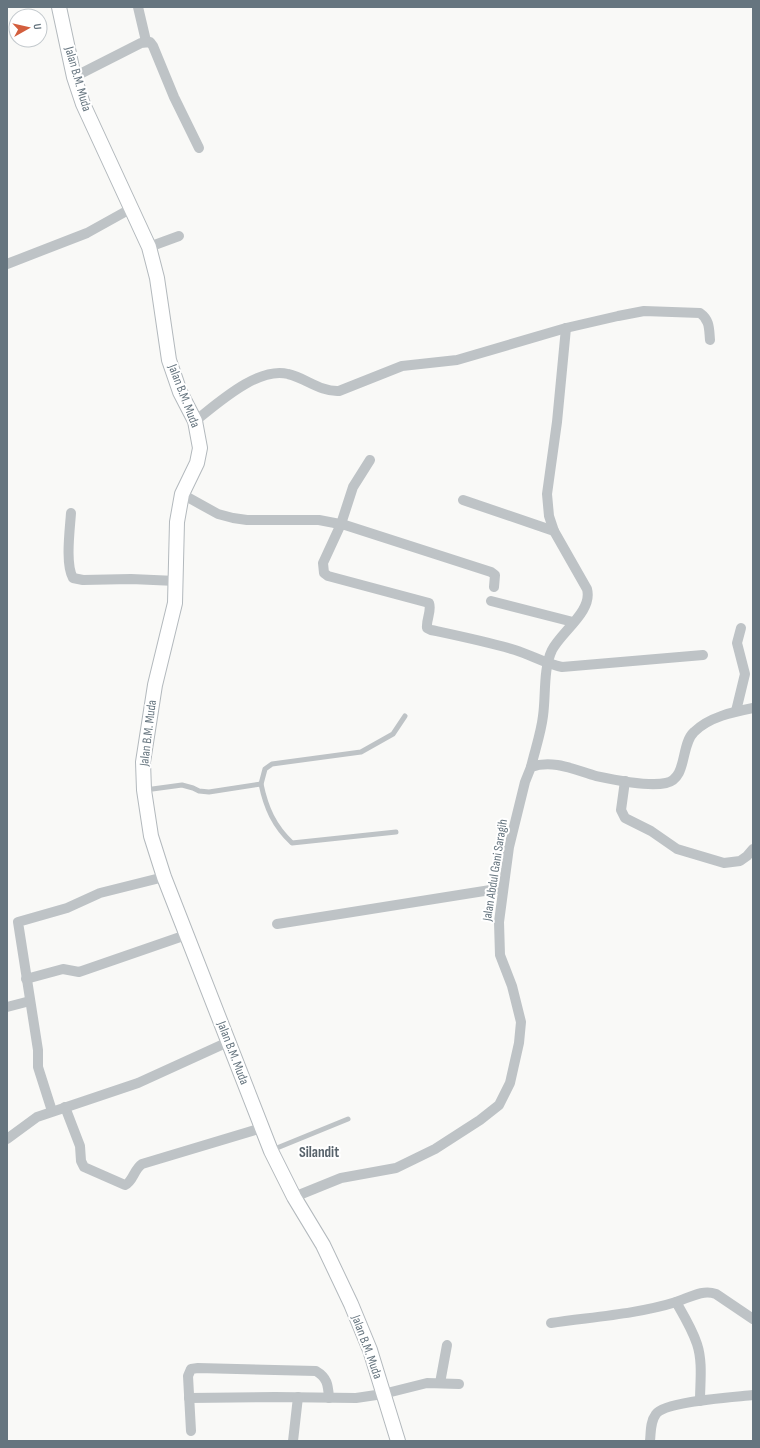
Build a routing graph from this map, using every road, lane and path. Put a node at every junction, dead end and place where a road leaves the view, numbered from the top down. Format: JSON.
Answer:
{"nodes":[{"id":1,"x":59,"y":7,"type":"edge"},
{"id":2,"x":138,"y":7,"type":"edge"},
{"id":3,"x":146,"y":41,"type":"junction"},
{"id":4,"x":74,"y":77,"type":"junction"},
{"id":5,"x":199,"y":148,"type":"dead end"},
{"id":6,"x":132,"y":208,"type":"junction"},
{"id":7,"x":179,"y":236,"type":"dead end"},
{"id":8,"x":149,"y":247,"type":"junction"},
{"id":9,"x":7,"y":264,"type":"edge"},
{"id":10,"x":566,"y":328,"type":"junction"},
{"id":11,"x":710,"y":340,"type":"dead end"},
{"id":12,"x":195,"y":421,"type":"junction"},
{"id":13,"x":370,"y":460,"type":"dead end"},
{"id":14,"x":182,"y":494,"type":"junction"},
{"id":15,"x":463,"y":500,"type":"dead end"},
{"id":16,"x":71,"y":513,"type":"dead end"},
{"id":17,"x":340,"y":524,"type":"junction"},
{"id":18,"x":554,"y":531,"type":"junction"},
{"id":19,"x":176,"y":581,"type":"junction"},
{"id":20,"x":494,"y":587,"type":"dead end"},
{"id":21,"x":491,"y":601,"type":"dead end"},
{"id":22,"x":573,"y":622,"type":"junction"},
{"id":23,"x":741,"y":628,"type":"dead end"},
{"id":24,"x":703,"y":655,"type":"dead end"},
{"id":25,"x":547,"y":662,"type":"junction"},
{"id":26,"x":753,"y":708,"type":"edge"},
{"id":27,"x":736,"y":711,"type":"junction"},
{"id":28,"x":405,"y":716,"type":"dead end"},
{"id":29,"x":531,"y":767,"type":"junction"},
{"id":30,"x":625,"y":780,"type":"junction"},
{"id":31,"x":261,"y":784,"type":"junction"},
{"id":32,"x":144,"y":790,"type":"junction"},
{"id":33,"x":396,"y":832,"type":"dead end"},
{"id":34,"x":753,"y":849,"type":"edge"},
{"id":35,"x":164,"y":877,"type":"junction"},
{"id":36,"x":503,"y":888,"type":"junction"},
{"id":37,"x":277,"y":924,"type":"dead end"},
{"id":38,"x":186,"y":935,"type":"junction"},
{"id":39,"x":26,"y":980,"type":"junction"},
{"id":40,"x":30,"y":1001,"type":"junction"},
{"id":41,"x":7,"y":1007,"type":"edge"},
{"id":42,"x":228,"y":1042,"type":"junction"},
{"id":43,"x":66,"y":1107,"type":"junction"},
{"id":44,"x":52,"y":1111,"type":"junction"},
{"id":45,"x":348,"y":1119,"type":"dead end"},
{"id":46,"x":262,"y":1128,"type":"junction"},
{"id":47,"x":7,"y":1139,"type":"edge"},
{"id":48,"x":271,"y":1151,"type":"junction"},
{"id":49,"x":294,"y":1197,"type":"junction"},
{"id":50,"x":676,"y":1302,"type":"junction"},
{"id":51,"x":753,"y":1319,"type":"edge"},
{"id":52,"x":552,"y":1324,"type":"dead end"},
{"id":53,"x":447,"y":1345,"type":"dead end"},
{"id":54,"x":440,"y":1383,"type":"junction"},
{"id":55,"x":459,"y":1384,"type":"dead end"},
{"id":56,"x":383,"y":1394,"type":"junction"},
{"id":57,"x":753,"y":1395,"type":"edge"},
{"id":58,"x":298,"y":1397,"type":"junction"},
{"id":59,"x":190,"y":1398,"type":"junction"},
{"id":60,"x":329,"y":1398,"type":"junction"},
{"id":61,"x":700,"y":1401,"type":"junction"},
{"id":62,"x":191,"y":1431,"type":"dead end"},
{"id":63,"x":292,"y":1441,"type":"edge"},
{"id":64,"x":398,"y":1441,"type":"edge"},
{"id":65,"x":650,"y":1441,"type":"edge"}],
"edges":[{"from":1,"to":4,"type":"street","name":"Jalan B.M. Muda"},
{"from":2,"to":3,"type":"street"},
{"from":3,"to":4,"type":"street"},
{"from":3,"to":5,"type":"street"},
{"from":4,"to":6,"type":"street","name":"Jalan B.M. Muda"},
{"from":6,"to":8,"type":"street","name":"Jalan B.M. Muda"},
{"from":6,"to":9,"type":"street"},
{"from":7,"to":8,"type":"street"},
{"from":8,"to":12,"type":"street","name":"Jalan B.M. Muda"},
{"from":10,"to":11,"type":"street"},
{"from":10,"to":12,"type":"street"},
{"from":10,"to":18,"type":"street"},
{"from":12,"to":14,"type":"street","name":"Jalan B.M. Muda"},
{"from":13,"to":17,"type":"street"},
{"from":14,"to":17,"type":"street"},
{"from":14,"to":19,"type":"street","name":"Jalan B.M. Muda"},
{"from":15,"to":18,"type":"street"},
{"from":16,"to":19,"type":"street"},
{"from":17,"to":20,"type":"street"},
{"from":17,"to":25,"type":"street"},
{"from":18,"to":22,"type":"street"},
{"from":19,"to":32,"type":"street","name":"Jalan B.M. Muda"},
{"from":21,"to":22,"type":"street"},
{"from":22,"to":25,"type":"street"},
{"from":23,"to":27,"type":"street"},
{"from":24,"to":25,"type":"street"},
{"from":25,"to":29,"type":"street","name":"Jalan Abdul Gani Saragih"},
{"from":26,"to":27,"type":"street"},
{"from":27,"to":30,"type":"street"},
{"from":28,"to":31,"type":"lane"},
{"from":29,"to":30,"type":"street"},
{"from":29,"to":36,"type":"street","name":"Jalan Abdul Gani Saragih"},
{"from":30,"to":34,"type":"street"},
{"from":31,"to":32,"type":"lane"},
{"from":31,"to":33,"type":"lane"},
{"from":32,"to":35,"type":"street","name":"Jalan B.M. Muda"},
{"from":35,"to":38,"type":"street","name":"Jalan B.M. Muda"},
{"from":35,"to":39,"type":"street"},
{"from":36,"to":37,"type":"street"},
{"from":36,"to":49,"type":"street","name":"Jalan Abdul Gani Saragih"},
{"from":38,"to":39,"type":"street"},
{"from":38,"to":42,"type":"street","name":"Jalan B.M. Muda"},
{"from":39,"to":40,"type":"street"},
{"from":40,"to":41,"type":"street"},
{"from":40,"to":44,"type":"street"},
{"from":42,"to":43,"type":"street"},
{"from":42,"to":46,"type":"street","name":"Jalan B.M. Muda"},
{"from":43,"to":44,"type":"street"},
{"from":43,"to":46,"type":"street"},
{"from":44,"to":47,"type":"street"},
{"from":45,"to":48,"type":"lane"},
{"from":46,"to":48,"type":"street","name":"Jalan B.M. Muda"},
{"from":48,"to":49,"type":"street","name":"Jalan B.M. Muda"},
{"from":49,"to":56,"type":"street","name":"Jalan B.M. Muda"},
{"from":50,"to":51,"type":"street"},
{"from":50,"to":52,"type":"street"},
{"from":50,"to":61,"type":"street"},
{"from":53,"to":54,"type":"street"},
{"from":54,"to":55,"type":"street"},
{"from":54,"to":56,"type":"street"},
{"from":56,"to":60,"type":"street"},
{"from":56,"to":64,"type":"street","name":"Jalan B.M. Muda"},
{"from":57,"to":61,"type":"street"},
{"from":58,"to":59,"type":"street"},
{"from":58,"to":60,"type":"street"},
{"from":58,"to":63,"type":"street"},
{"from":59,"to":60,"type":"street"},
{"from":59,"to":62,"type":"street"},
{"from":61,"to":65,"type":"street"}]}
